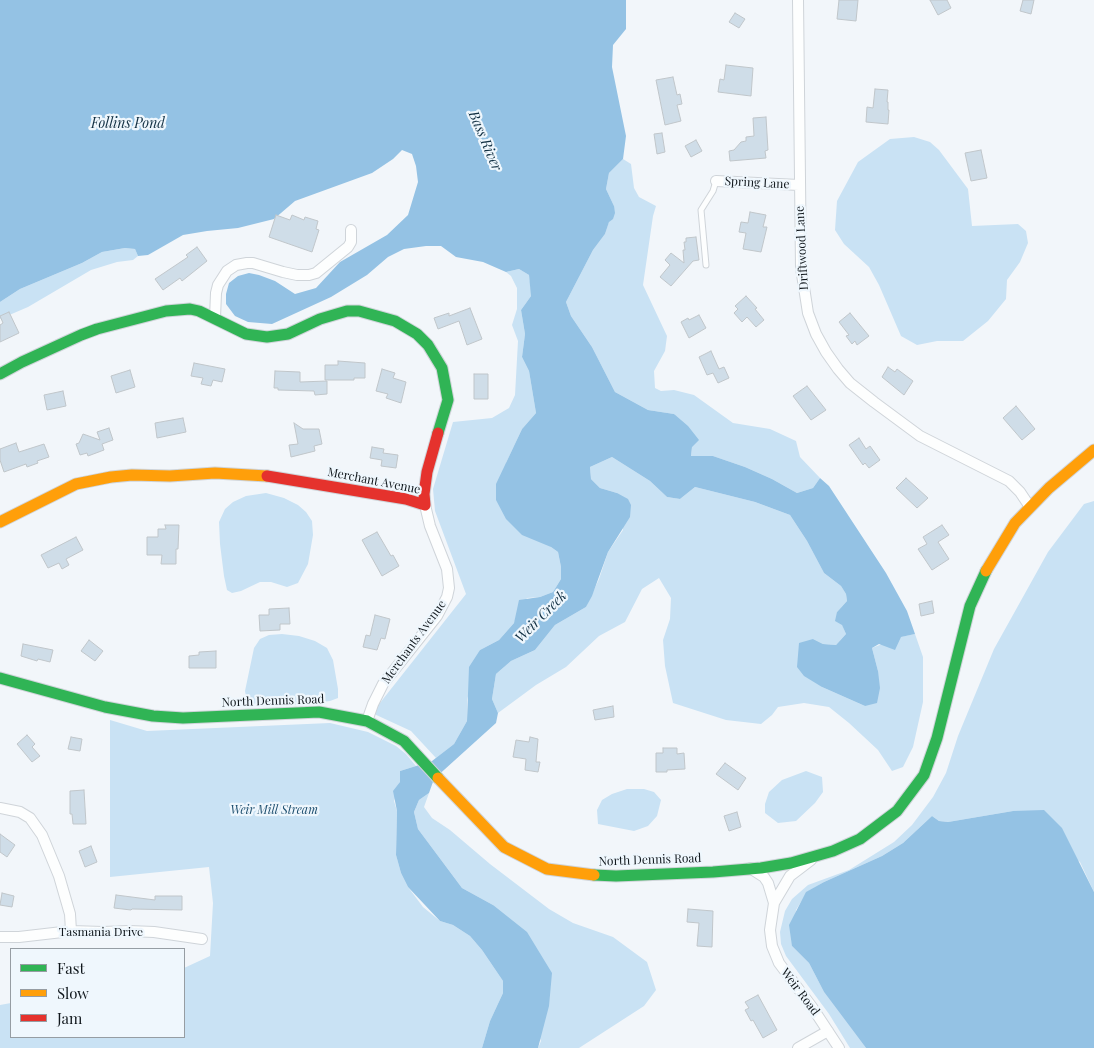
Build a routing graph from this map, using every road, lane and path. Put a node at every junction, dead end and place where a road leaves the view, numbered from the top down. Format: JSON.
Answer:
{"nodes":[{"id":1,"x":798,"y":0,"type":"edge"},
{"id":2,"x":716,"y":181,"type":"joint"},
{"id":3,"x":799,"y":185,"type":"junction"},
{"id":4,"x":351,"y":230,"type":"dead end"},
{"id":5,"x":706,"y":265,"type":"dead end"},
{"id":6,"x":215,"y":318,"type":"junction"},
{"id":7,"x":0,"y":374,"type":"edge"},
{"id":8,"x":1094,"y":450,"type":"edge"},
{"id":9,"x":425,"y":505,"type":"junction"},
{"id":10,"x":1030,"y":507,"type":"junction"},
{"id":11,"x":0,"y":522,"type":"edge"},
{"id":12,"x":0,"y":678,"type":"edge"},
{"id":13,"x":368,"y":721,"type":"junction"},
{"id":14,"x":0,"y":808,"type":"edge"},
{"id":15,"x":814,"y":858,"type":"junction"},
{"id":16,"x":750,"y":868,"type":"junction"},
{"id":17,"x":774,"y":903,"type":"junction"},
{"id":18,"x":71,"y":930,"type":"junction"},
{"id":19,"x":0,"y":936,"type":"edge"},
{"id":20,"x":202,"y":939,"type":"dead end"},
{"id":21,"x":828,"y":1031,"type":"junction"},
{"id":22,"x":798,"y":1048,"type":"edge"},
{"id":23,"x":839,"y":1048,"type":"edge"}],
"edges":[{"from":1,"to":3,"type":"street","name":"Driftwood Lane"},
{"from":2,"to":3,"type":"street","name":"Spring Lane"},
{"from":2,"to":5,"type":"lane"},
{"from":3,"to":10,"type":"street","name":"Driftwood Lane"},
{"from":4,"to":6,"type":"street"},
{"from":6,"to":7,"type":"main road","name":"Merchant Avenue"},
{"from":6,"to":9,"type":"main road","name":"Merchant Avenue"},
{"from":8,"to":10,"type":"main road","name":"North Dennis Road"},
{"from":9,"to":11,"type":"main road","name":"Merchant Avenue"},
{"from":9,"to":13,"type":"street","name":"Merchants Avenue"},
{"from":10,"to":15,"type":"main road","name":"North Dennis Road"},
{"from":12,"to":13,"type":"main road","name":"North Dennis Road"},
{"from":13,"to":16,"type":"main road","name":"North Dennis Road"},
{"from":14,"to":18,"type":"street"},
{"from":15,"to":16,"type":"main road","name":"North Dennis Road"},
{"from":15,"to":17,"type":"street","name":"Weir Road"},
{"from":16,"to":17,"type":"street","name":"Weir Road"},
{"from":17,"to":21,"type":"street","name":"Weir Road"},
{"from":18,"to":19,"type":"street","name":"Tasmania Drive"},
{"from":18,"to":20,"type":"street","name":"Tasmania Drive"},
{"from":21,"to":22,"type":"street"},
{"from":21,"to":23,"type":"street","name":"Weir Road"}]}
